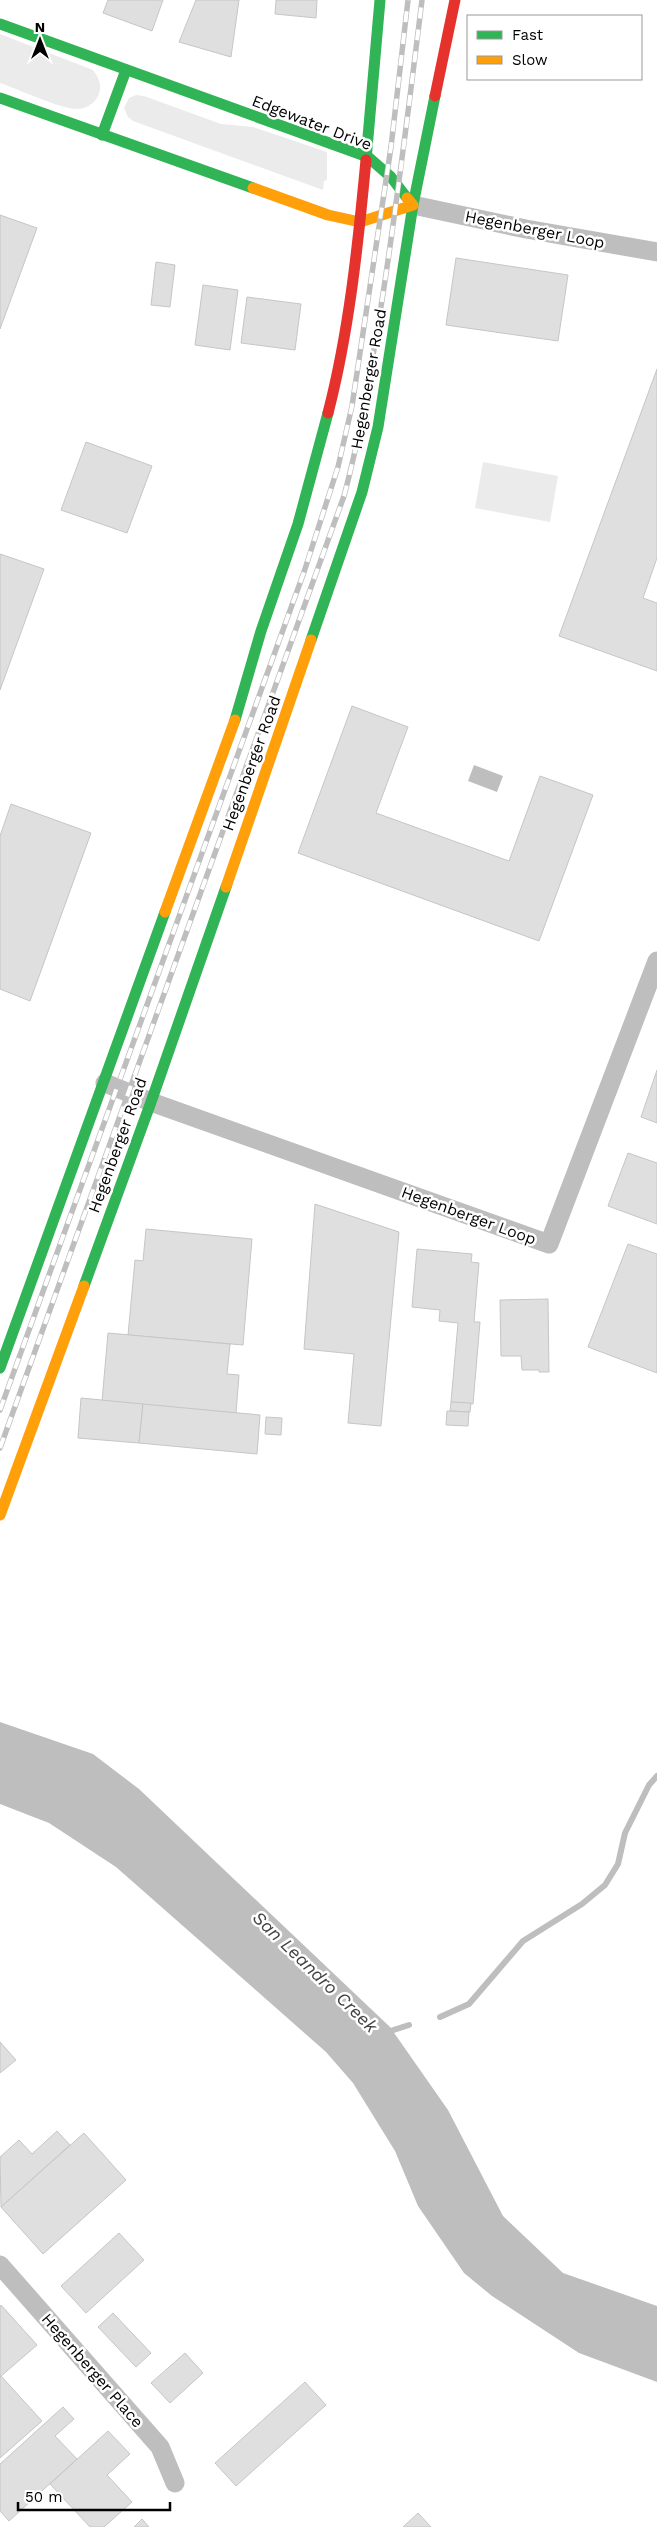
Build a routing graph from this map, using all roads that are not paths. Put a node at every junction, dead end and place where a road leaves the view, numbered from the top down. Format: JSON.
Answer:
{"nodes":[{"id":1,"x":380,"y":0,"type":"edge"},
{"id":2,"x":455,"y":0,"type":"edge"},
{"id":3,"x":0,"y":24,"type":"edge"},
{"id":4,"x":126,"y":70,"type":"junction"},
{"id":5,"x":0,"y":98,"type":"edge"},
{"id":6,"x":102,"y":135,"type":"junction"},
{"id":7,"x":368,"y":158,"type":"junction"},
{"id":8,"x":413,"y":206,"type":"junction"},
{"id":9,"x":360,"y":222,"type":"junction"},
{"id":10,"x":657,"y":252,"type":"edge"},
{"id":11,"x":657,"y":961,"type":"edge"},
{"id":12,"x":651,"y":1000,"type":"edge"},
{"id":13,"x":104,"y":1083,"type":"junction"},
{"id":14,"x":151,"y":1102,"type":"junction"},
{"id":15,"x":0,"y":1368,"type":"edge"},
{"id":16,"x":0,"y":1515,"type":"edge"},
{"id":17,"x":0,"y":2265,"type":"edge"},
{"id":18,"x":175,"y":2483,"type":"dead end"}],
"edges":[{"from":1,"to":7,"type":"main road","name":"Hegenberger Road"},
{"from":2,"to":8,"type":"main road","name":"Hegenberger Road"},
{"from":3,"to":4,"type":"main road","name":"Edgewater Drive"},
{"from":4,"to":6,"type":"main road"},
{"from":4,"to":7,"type":"main road","name":"Edgewater Drive"},
{"from":5,"to":6,"type":"main road"},
{"from":6,"to":9,"type":"main road"},
{"from":7,"to":8,"type":"main road","name":"Edgewater Drive"},
{"from":7,"to":9,"type":"main road","name":"Hegenberger Road"},
{"from":8,"to":9,"type":"main road"},
{"from":8,"to":10,"type":"street","name":"Hegenberger Loop"},
{"from":8,"to":14,"type":"main road","name":"Hegenberger Road"},
{"from":9,"to":13,"type":"main road","name":"Hegenberger Road"},
{"from":11,"to":12,"type":"street","name":"Hegenberger Loop"},
{"from":12,"to":14,"type":"street","name":"Hegenberger Loop"},
{"from":13,"to":14,"type":"street","name":"Hegenberger Loop"},
{"from":13,"to":15,"type":"main road","name":"Hegenberger Road"},
{"from":14,"to":16,"type":"main road","name":"Hegenberger Road"},
{"from":17,"to":18,"type":"street","name":"Hegenberger Place"}]}
